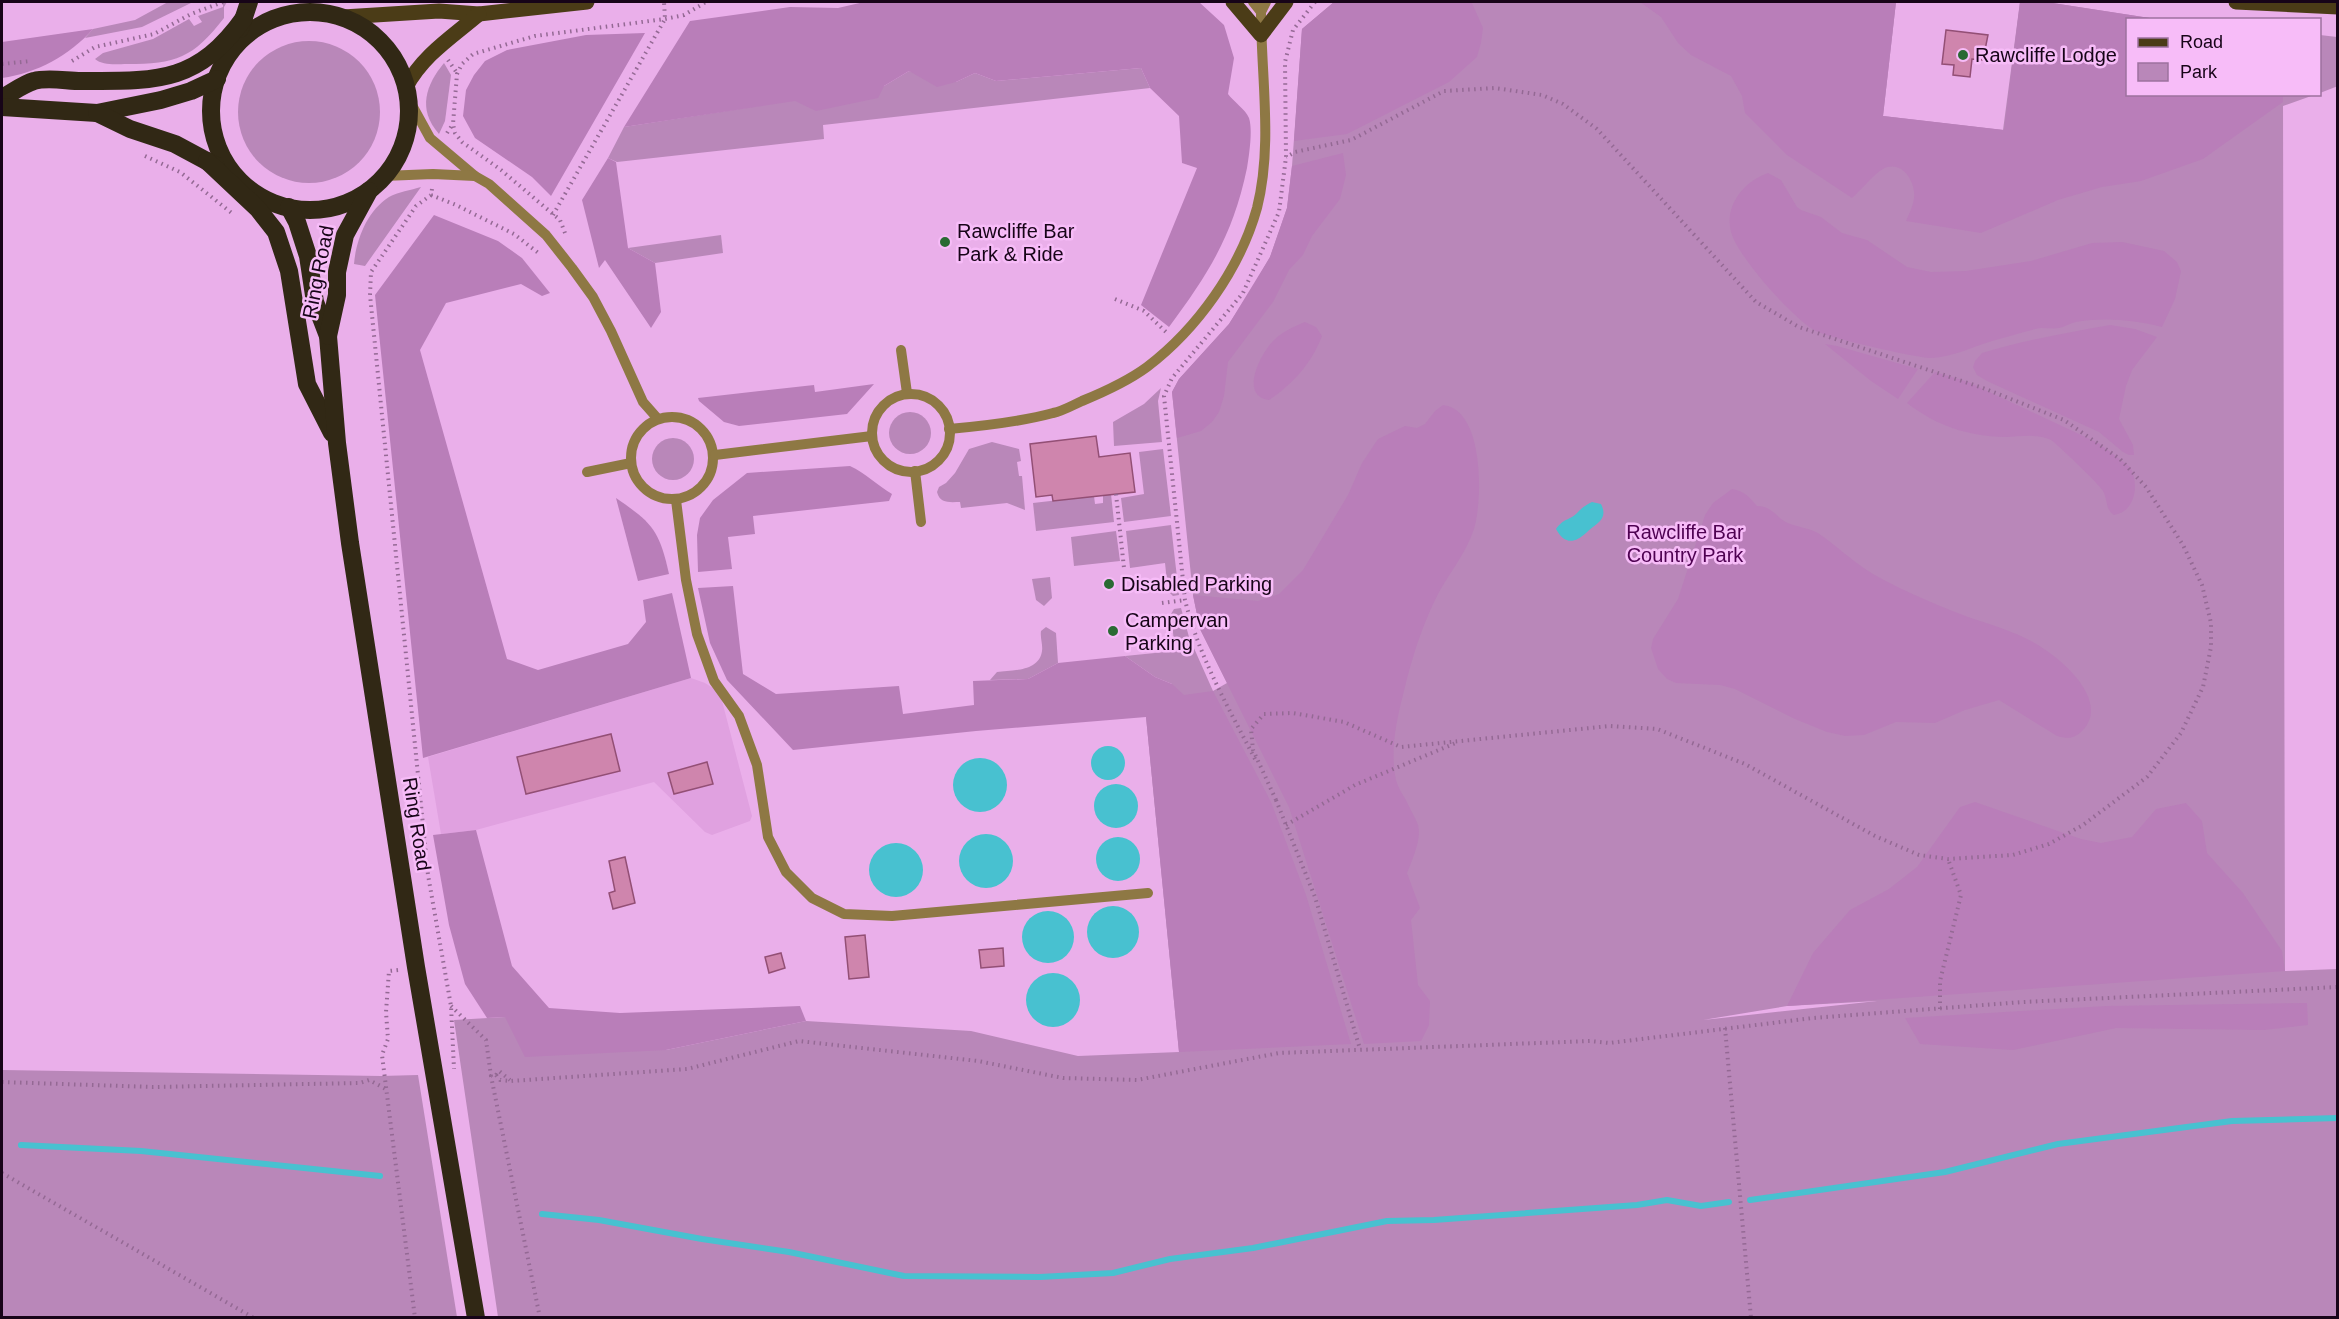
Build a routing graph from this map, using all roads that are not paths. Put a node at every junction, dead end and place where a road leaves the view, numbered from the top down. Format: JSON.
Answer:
{"nodes":[{"id":1,"x":587,"y":2,"type":"edge"},
{"id":2,"x":1233,"y":2,"type":"edge"},
{"id":3,"x":1253,"y":2,"type":"edge"},
{"id":4,"x":1266,"y":2,"type":"edge"},
{"id":5,"x":1286,"y":2,"type":"edge"},
{"id":6,"x":2236,"y":2,"type":"edge"},
{"id":7,"x":306,"y":7,"type":"edge"},
{"id":8,"x":2337,"y":8,"type":"edge"},
{"id":9,"x":339,"y":9,"type":"edge"},
{"id":10,"x":247,"y":10,"type":"edge"},
{"id":11,"x":1260,"y":12,"type":"junction"},
{"id":12,"x":479,"y":14,"type":"junction"},
{"id":13,"x":363,"y":16,"type":"joint"},
{"id":14,"x":1261,"y":35,"type":"junction"},
{"id":15,"x":234,"y":48,"type":"junction"},
{"id":16,"x":216,"y":79,"type":"junction"},
{"id":17,"x":407,"y":92,"type":"junction"},
{"id":18,"x":2,"y":98,"type":"edge"},
{"id":19,"x":2,"y":107,"type":"edge"},
{"id":20,"x":97,"y":113,"type":"junction"},
{"id":21,"x":207,"y":161,"type":"junction"},
{"id":22,"x":475,"y":176,"type":"junction"},
{"id":23,"x":240,"y":181,"type":"junction"},
{"id":24,"x":378,"y":182,"type":"junction"},
{"id":25,"x":290,"y":207,"type":"junction"},
{"id":26,"x":328,"y":336,"type":"junction"},
{"id":27,"x":901,"y":350,"type":"dead end"},
{"id":28,"x":908,"y":393,"type":"junction"},
{"id":29,"x":658,"y":418,"type":"junction"},
{"id":30,"x":949,"y":429,"type":"junction"},
{"id":31,"x":872,"y":436,"type":"junction"},
{"id":32,"x":337,"y":443,"type":"junction"},
{"id":33,"x":714,"y":455,"type":"junction"},
{"id":34,"x":630,"y":463,"type":"junction"},
{"id":35,"x":915,"y":471,"type":"junction"},
{"id":36,"x":587,"y":472,"type":"dead end"},
{"id":37,"x":676,"y":500,"type":"junction"},
{"id":38,"x":921,"y":522,"type":"dead end"},
{"id":39,"x":1148,"y":892,"type":"dead end"},
{"id":40,"x":476,"y":1317,"type":"edge"}],
"edges":[{"from":1,"to":12,"type":"main road"},
{"from":2,"to":14,"type":"main road"},
{"from":3,"to":11,"type":"lane"},
{"from":4,"to":11,"type":"lane"},
{"from":5,"to":14,"type":"main road"},
{"from":6,"to":8,"type":"main road"},
{"from":7,"to":9,"type":"highway"},
{"from":7,"to":15,"type":"highway"},
{"from":9,"to":13,"type":"highway"},
{"from":9,"to":17,"type":"highway"},
{"from":10,"to":15,"type":"highway"},
{"from":10,"to":18,"type":"highway"},
{"from":11,"to":14,"type":"lane"},
{"from":12,"to":13,"type":"main road"},
{"from":12,"to":17,"type":"main road"},
{"from":14,"to":30,"type":"lane"},
{"from":15,"to":16,"type":"highway"},
{"from":16,"to":20,"type":"highway"},
{"from":16,"to":23,"type":"highway"},
{"from":17,"to":22,"type":"lane"},
{"from":17,"to":24,"type":"highway"},
{"from":19,"to":20,"type":"highway"},
{"from":20,"to":21,"type":"highway"},
{"from":21,"to":23,"type":"highway"},
{"from":21,"to":32,"type":"highway"},
{"from":22,"to":24,"type":"lane"},
{"from":22,"to":29,"type":"lane"},
{"from":23,"to":25,"type":"highway"},
{"from":24,"to":25,"type":"highway"},
{"from":24,"to":26,"type":"highway","name":"Ring Road"},
{"from":25,"to":26,"type":"highway","name":"Ring Road"},
{"from":26,"to":32,"type":"highway","name":"Ring Road"},
{"from":27,"to":28,"type":"lane"},
{"from":28,"to":30,"type":"lane"},
{"from":28,"to":31,"type":"lane"},
{"from":29,"to":33,"type":"lane"},
{"from":29,"to":34,"type":"lane"},
{"from":30,"to":35,"type":"lane"},
{"from":31,"to":33,"type":"lane"},
{"from":31,"to":35,"type":"lane"},
{"from":32,"to":40,"type":"highway","name":"Ring Road"},
{"from":33,"to":37,"type":"lane"},
{"from":34,"to":36,"type":"lane"},
{"from":34,"to":37,"type":"lane"},
{"from":35,"to":38,"type":"lane"},
{"from":37,"to":39,"type":"lane"}]}
